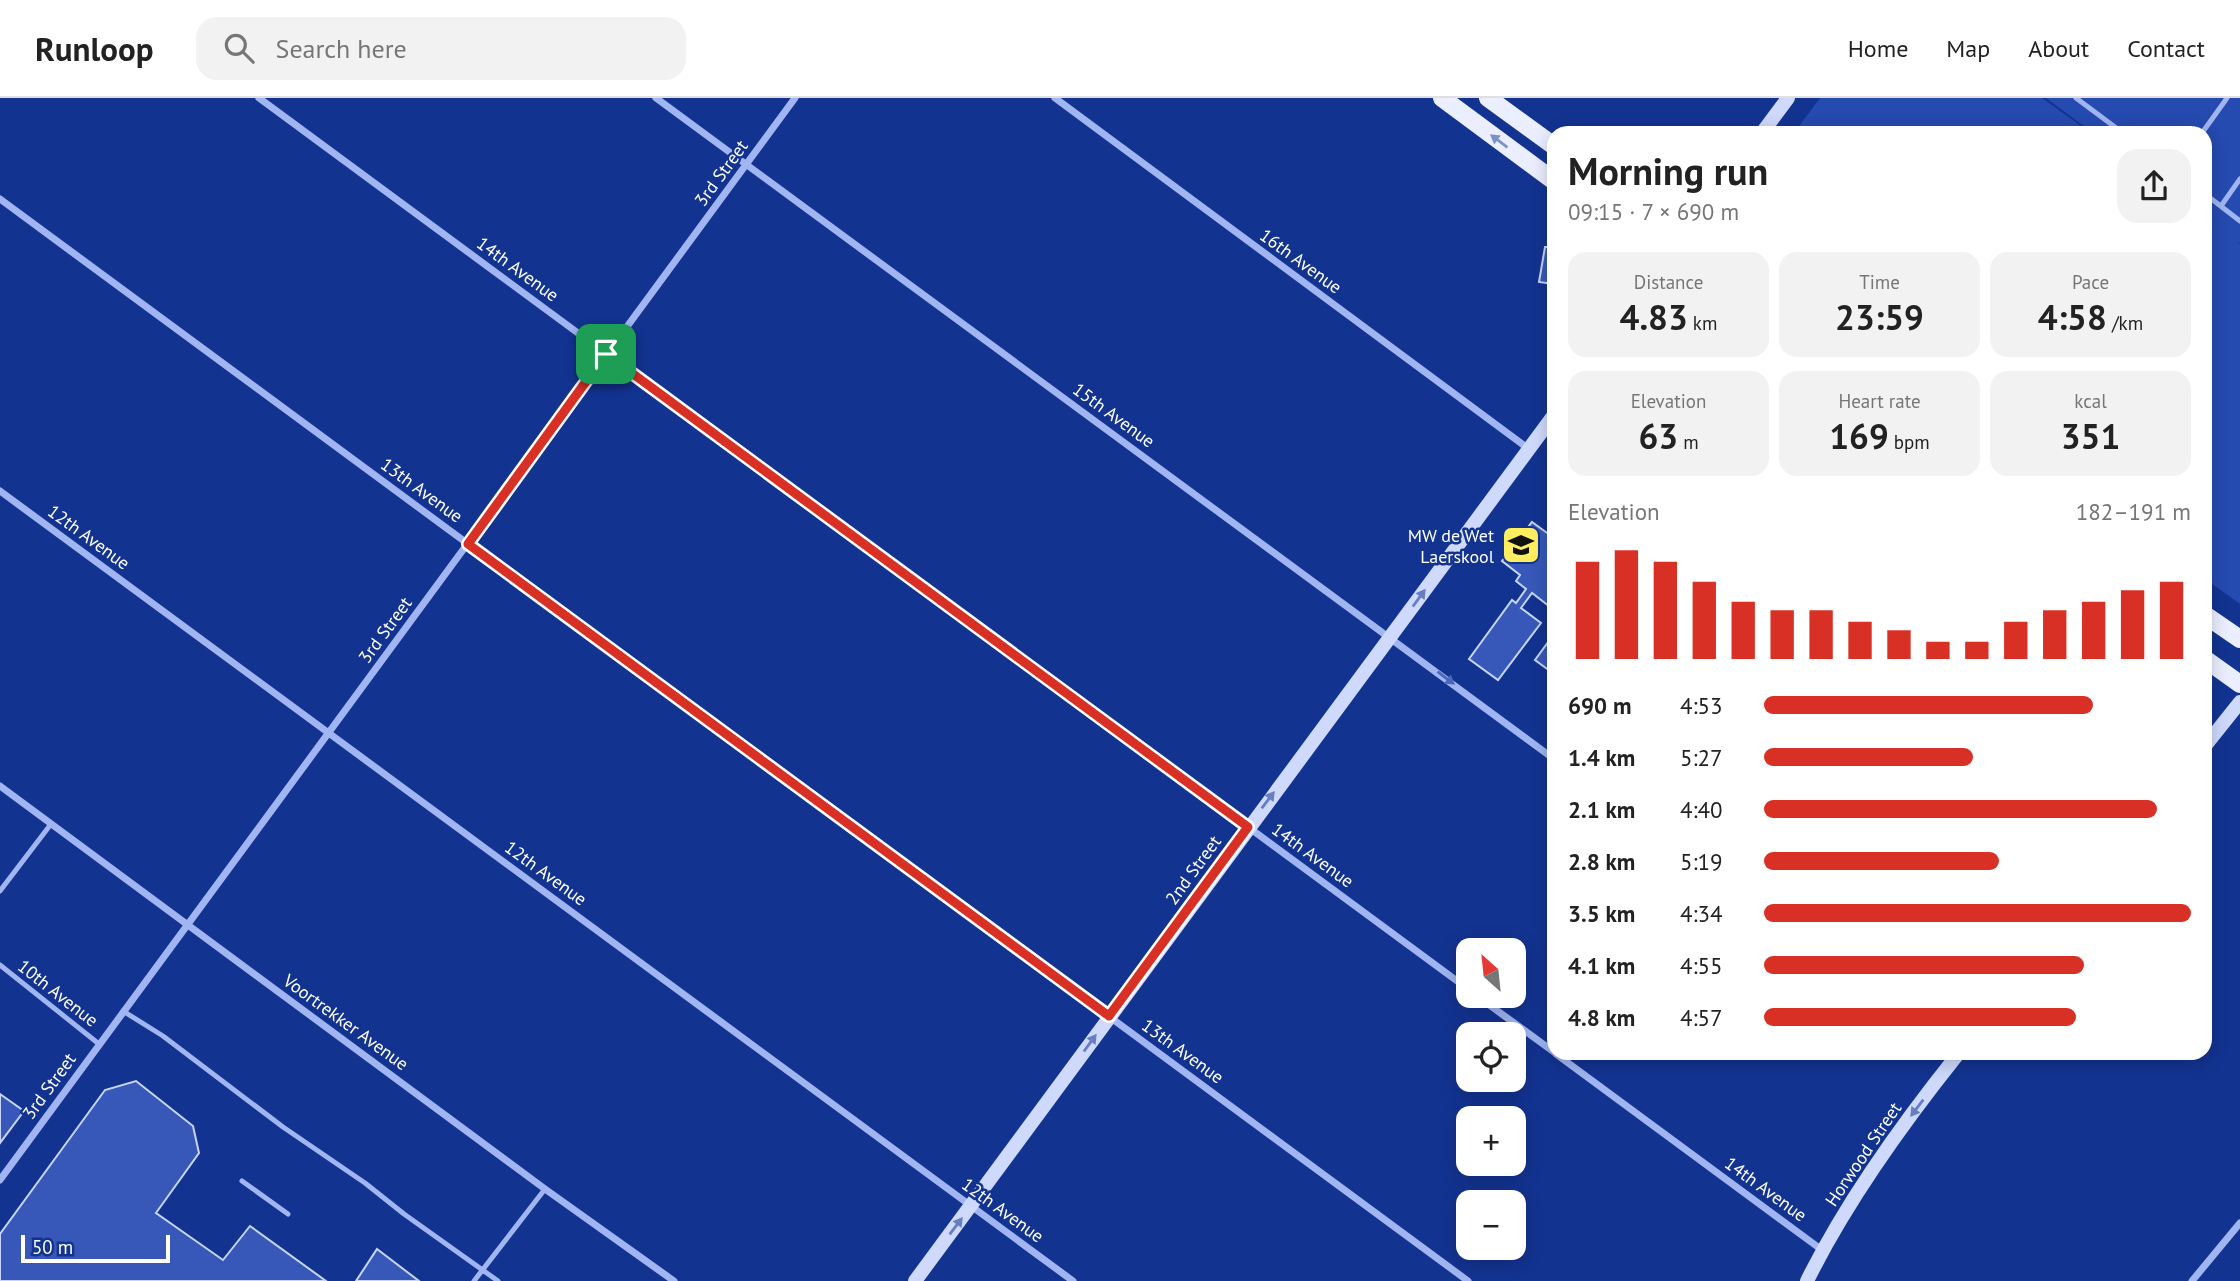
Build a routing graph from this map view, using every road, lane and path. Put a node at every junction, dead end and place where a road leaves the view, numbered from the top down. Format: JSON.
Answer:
{"nodes":[{"id":1,"x":259,"y":98,"type":"edge"},
{"id":2,"x":656,"y":98,"type":"edge"},
{"id":3,"x":795,"y":98,"type":"edge"},
{"id":4,"x":1055,"y":98,"type":"edge"},
{"id":5,"x":1442,"y":98,"type":"edge"},
{"id":6,"x":1488,"y":98,"type":"edge"},
{"id":7,"x":1788,"y":98,"type":"edge"},
{"id":8,"x":2076,"y":98,"type":"edge"},
{"id":9,"x":2227,"y":98,"type":"edge"},
{"id":10,"x":1767,"y":126,"type":"edge"},
{"id":11,"x":2114,"y":126,"type":"edge"},
{"id":12,"x":2207,"y":126,"type":"edge"},
{"id":13,"x":1547,"y":141,"type":"edge"},
{"id":14,"x":746,"y":165,"type":"junction"},
{"id":15,"x":1547,"y":176,"type":"edge"},
{"id":16,"x":2240,"y":179,"type":"edge"},
{"id":17,"x":0,"y":199,"type":"edge"},
{"id":18,"x":2212,"y":199,"type":"edge"},
{"id":19,"x":2221,"y":206,"type":"junction"},
{"id":20,"x":2240,"y":220,"type":"edge"},
{"id":21,"x":606,"y":354,"type":"junction"},
{"id":22,"x":1547,"y":425,"type":"edge"},
{"id":23,"x":1530,"y":449,"type":"junction"},
{"id":24,"x":0,"y":491,"type":"edge"},
{"id":25,"x":468,"y":544,"type":"junction"},
{"id":26,"x":2212,"y":620,"type":"edge"},
{"id":27,"x":1391,"y":637,"type":"junction"},
{"id":28,"x":2240,"y":639,"type":"edge"},
{"id":29,"x":2212,"y":664,"type":"edge"},
{"id":30,"x":2240,"y":684,"type":"edge"},
{"id":31,"x":2240,"y":702,"type":"edge"},
{"id":32,"x":330,"y":734,"type":"junction"},
{"id":33,"x":2212,"y":737,"type":"edge"},
{"id":34,"x":1547,"y":754,"type":"edge"},
{"id":35,"x":0,"y":786,"type":"edge"},
{"id":36,"x":51,"y":824,"type":"junction"},
{"id":37,"x":1248,"y":827,"type":"junction"},
{"id":38,"x":0,"y":891,"type":"edge"},
{"id":39,"x":186,"y":924,"type":"junction"},
{"id":40,"x":0,"y":965,"type":"edge"},
{"id":41,"x":1456,"y":980,"type":"edge"},
{"id":42,"x":1493,"y":1008,"type":"edge"},
{"id":43,"x":123,"y":1010,"type":"junction"},
{"id":44,"x":1109,"y":1016,"type":"junction"},
{"id":45,"x":99,"y":1044,"type":"junction"},
{"id":46,"x":1547,"y":1047,"type":"edge"},
{"id":47,"x":1564,"y":1060,"type":"edge"},
{"id":48,"x":1950,"y":1060,"type":"edge"},
{"id":49,"x":0,"y":1180,"type":"edge"},
{"id":50,"x":242,"y":1181,"type":"dead end"},
{"id":51,"x":545,"y":1189,"type":"junction"},
{"id":52,"x":971,"y":1206,"type":"junction"},
{"id":53,"x":288,"y":1214,"type":"dead end"},
{"id":54,"x":2240,"y":1223,"type":"edge"},
{"id":55,"x":1822,"y":1250,"type":"junction"},
{"id":56,"x":482,"y":1270,"type":"junction"},
{"id":57,"x":474,"y":1281,"type":"edge"},
{"id":58,"x":498,"y":1281,"type":"edge"},
{"id":59,"x":674,"y":1281,"type":"edge"},
{"id":60,"x":915,"y":1281,"type":"edge"},
{"id":61,"x":1073,"y":1281,"type":"edge"},
{"id":62,"x":1468,"y":1281,"type":"edge"},
{"id":63,"x":1807,"y":1281,"type":"edge"},
{"id":64,"x":2192,"y":1281,"type":"edge"}],
"edges":[{"from":1,"to":21,"type":"street","name":"14th Avenue"},
{"from":2,"to":14,"type":"street","name":"15th Avenue"},
{"from":3,"to":14,"type":"street","name":"3rd Street"},
{"from":4,"to":23,"type":"street","name":"16th Avenue"},
{"from":15,"to":5,"type":"main road","one_way":true},
{"from":6,"to":13,"type":"main road"},
{"from":7,"to":10,"type":"main road"},
{"from":8,"to":11,"type":"lane"},
{"from":9,"to":12,"type":"lane"},
{"from":14,"to":21,"type":"street","name":"3rd Street"},
{"from":14,"to":27,"type":"street","name":"15th Avenue"},
{"from":16,"to":19,"type":"lane"},
{"from":17,"to":25,"type":"street","name":"13th Avenue"},
{"from":18,"to":19,"type":"lane"},
{"from":19,"to":20,"type":"lane"},
{"from":21,"to":25,"type":"street","name":"3rd Street"},
{"from":21,"to":37,"type":"street","name":"14th Avenue"},
{"from":22,"to":23,"type":"main road","name":"2nd Street"},
{"from":27,"to":23,"type":"main road","name":"2nd Street","one_way":true},
{"from":24,"to":32,"type":"street","name":"12th Avenue"},
{"from":25,"to":32,"type":"street","name":"3rd Street"},
{"from":25,"to":44,"type":"street","name":"13th Avenue"},
{"from":26,"to":28,"type":"main road"},
{"from":27,"to":34,"type":"street","name":"15th Avenue","one_way":true},
{"from":37,"to":27,"type":"main road","name":"2nd Street","one_way":true},
{"from":29,"to":30,"type":"main road"},
{"from":31,"to":33,"type":"main road"},
{"from":32,"to":39,"type":"street","name":"3rd Street"},
{"from":32,"to":52,"type":"street","name":"12th Avenue"},
{"from":35,"to":36,"type":"street","name":"Voortrekker Avenue"},
{"from":36,"to":38,"type":"lane"},
{"from":36,"to":39,"type":"street","name":"Voortrekker Avenue"},
{"from":37,"to":41,"type":"street","name":"14th Avenue"},
{"from":37,"to":44,"type":"main road","name":"2nd Street"},
{"from":39,"to":43,"type":"street","name":"3rd Street"},
{"from":39,"to":51,"type":"street","name":"Voortrekker Avenue"},
{"from":40,"to":45,"type":"lane","name":"10th Avenue"},
{"from":42,"to":46,"type":"street","name":"14th Avenue"},
{"from":43,"to":45,"type":"street","name":"3rd Street"},
{"from":43,"to":56,"type":"lane"},
{"from":52,"to":44,"type":"main road","name":"2nd Street","one_way":true},
{"from":44,"to":62,"type":"street","name":"13th Avenue"},
{"from":45,"to":49,"type":"street","name":"3rd Street"},
{"from":47,"to":55,"type":"street","name":"14th Avenue"},
{"from":48,"to":55,"type":"main road","name":"Horwood Street","one_way":true},
{"from":50,"to":53,"type":"lane"},
{"from":51,"to":56,"type":"lane"},
{"from":51,"to":59,"type":"street","name":"Voortrekker Avenue"},
{"from":60,"to":52,"type":"main road","name":"2nd Street","one_way":true},
{"from":52,"to":61,"type":"street","name":"12th Avenue"},
{"from":54,"to":64,"type":"street"},
{"from":55,"to":63,"type":"main road","name":"Horwood Street"},
{"from":56,"to":57,"type":"lane"},
{"from":56,"to":58,"type":"lane"}]}
